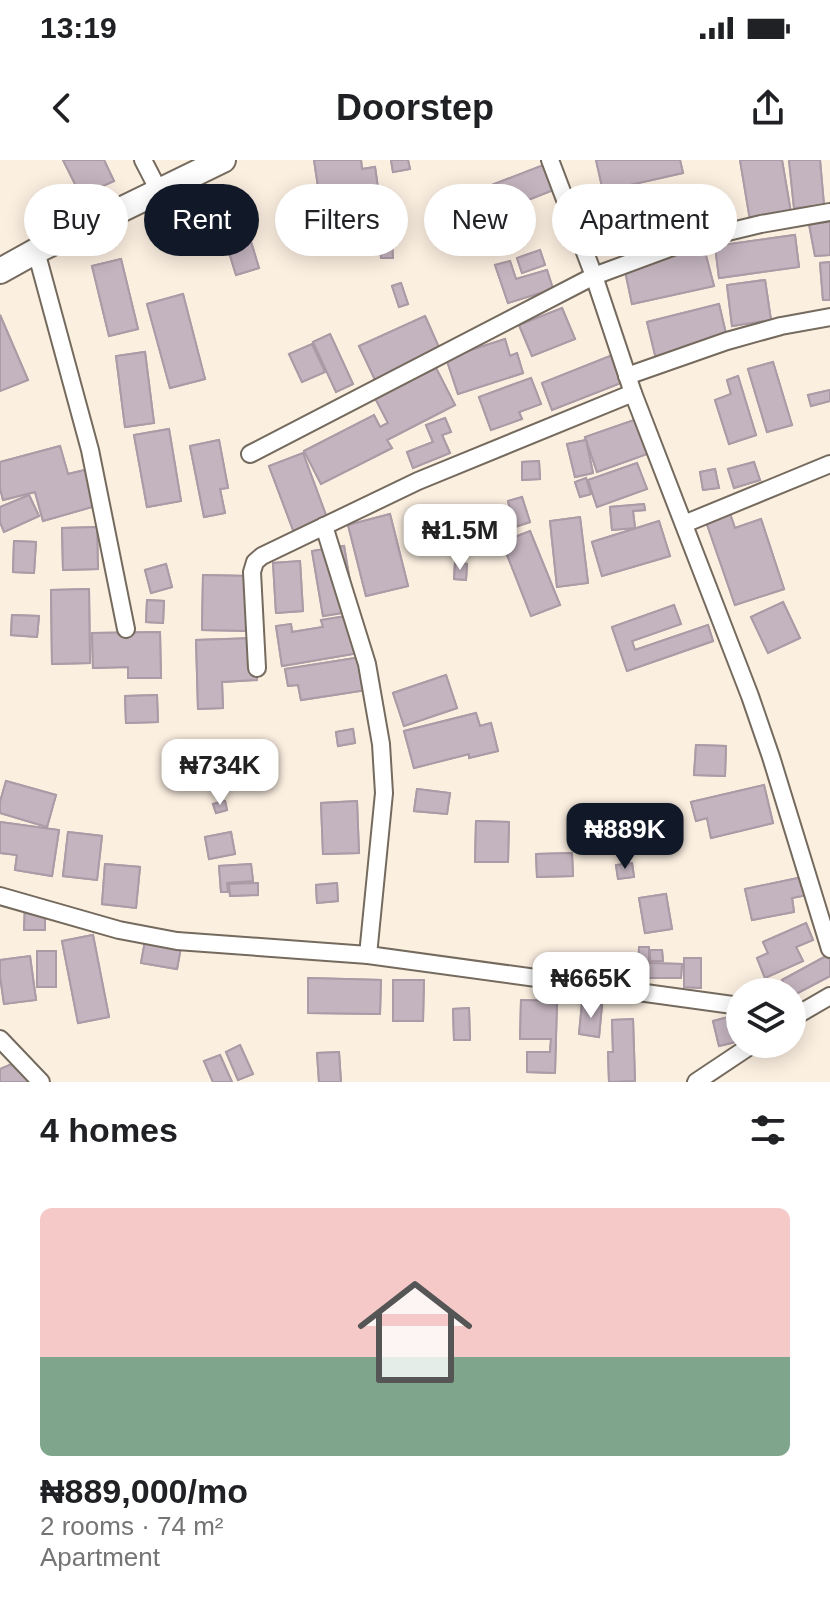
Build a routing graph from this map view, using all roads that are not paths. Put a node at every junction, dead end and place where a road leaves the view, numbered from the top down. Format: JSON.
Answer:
{"nodes":[{"id":1,"x":143,"y":160,"type":"edge"},
{"id":2,"x":223,"y":160,"type":"edge"},
{"id":3,"x":550,"y":160,"type":"edge"},
{"id":4,"x":155,"y":184,"type":"edge"},
{"id":5,"x":173,"y":184,"type":"edge"},
{"id":6,"x":830,"y":212,"type":"edge"},
{"id":7,"x":27,"y":256,"type":"edge"},
{"id":8,"x":37,"y":256,"type":"edge"},
{"id":9,"x":0,"y":271,"type":"edge"},
{"id":10,"x":594,"y":276,"type":"junction"},
{"id":11,"x":830,"y":317,"type":"edge"},
{"id":12,"x":627,"y":376,"type":"junction"},
{"id":13,"x":633,"y":393,"type":"junction"},
{"id":14,"x":250,"y":454,"type":"dead end"},
{"id":15,"x":830,"y":464,"type":"edge"},
{"id":16,"x":684,"y":524,"type":"junction"},
{"id":17,"x":324,"y":526,"type":"junction"},
{"id":18,"x":126,"y":629,"type":"dead end"},
{"id":19,"x":257,"y":668,"type":"dead end"},
{"id":20,"x":0,"y":896,"type":"edge"},
{"id":21,"x":830,"y":949,"type":"edge"},
{"id":22,"x":368,"y":955,"type":"junction"},
{"id":23,"x":830,"y":996,"type":"edge"},
{"id":24,"x":726,"y":1004,"type":"edge"},
{"id":25,"x":806,"y":1009,"type":"edge"},
{"id":26,"x":0,"y":1039,"type":"edge"},
{"id":27,"x":732,"y":1058,"type":"edge"},
{"id":28,"x":41,"y":1082,"type":"edge"},
{"id":29,"x":696,"y":1082,"type":"edge"}],
"edges":[{"from":1,"to":4,"type":"street"},
{"from":2,"to":5,"type":"street"},
{"from":3,"to":10,"type":"street"},
{"from":6,"to":10,"type":"street"},
{"from":7,"to":9,"type":"street"},
{"from":8,"to":18,"type":"street"},
{"from":10,"to":12,"type":"street"},
{"from":10,"to":14,"type":"street"},
{"from":11,"to":12,"type":"street"},
{"from":12,"to":13,"type":"street"},
{"from":13,"to":16,"type":"street"},
{"from":13,"to":17,"type":"street"},
{"from":15,"to":16,"type":"street"},
{"from":16,"to":21,"type":"street"},
{"from":17,"to":19,"type":"street"},
{"from":17,"to":22,"type":"street"},
{"from":20,"to":22,"type":"street"},
{"from":22,"to":24,"type":"street"},
{"from":23,"to":25,"type":"street"},
{"from":26,"to":28,"type":"street"},
{"from":27,"to":29,"type":"street"}]}
